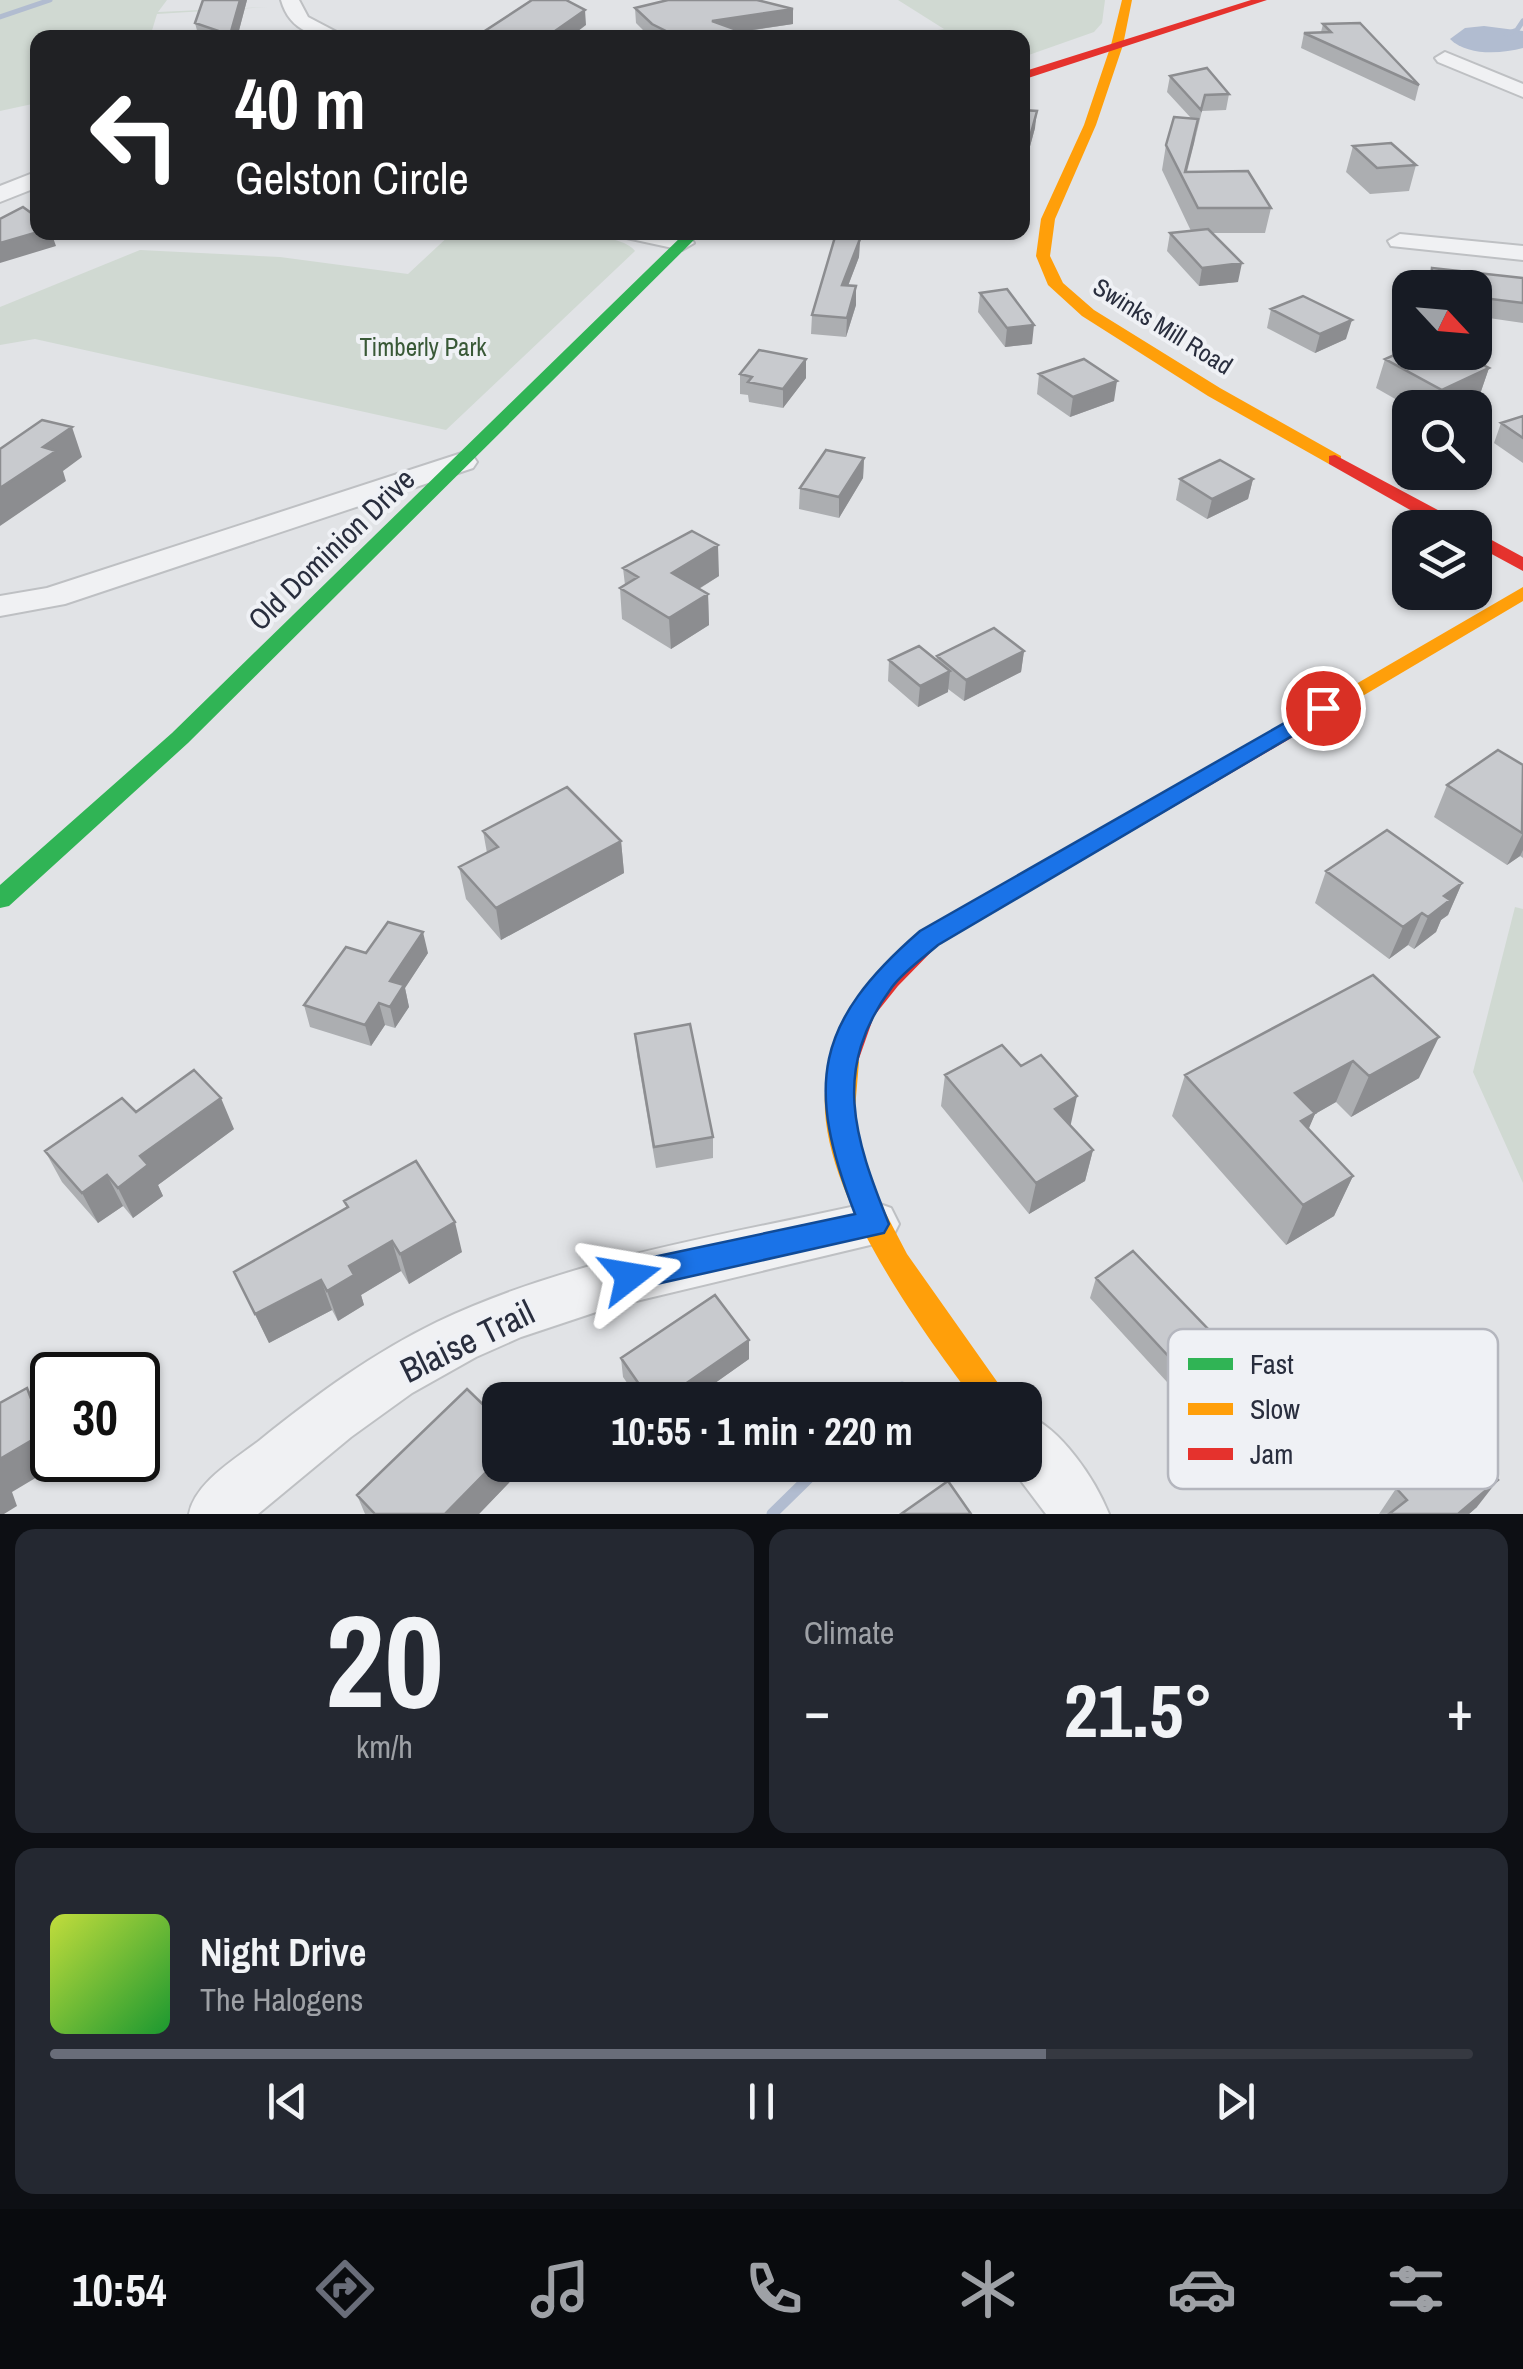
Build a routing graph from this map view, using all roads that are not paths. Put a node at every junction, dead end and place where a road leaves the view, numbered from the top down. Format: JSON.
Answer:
{"nodes":[{"id":1,"x":290,"y":0,"type":"edge"},
{"id":2,"x":1127,"y":0,"type":"edge"},
{"id":3,"x":1262,"y":0,"type":"edge"},
{"id":4,"x":320,"y":30,"type":"edge"},
{"id":5,"x":1117,"y":45,"type":"junction"},
{"id":6,"x":1445,"y":58,"type":"dead end"},
{"id":7,"x":1030,"y":73,"type":"edge"},
{"id":8,"x":1523,"y":91,"type":"edge"},
{"id":9,"x":30,"y":182,"type":"edge"},
{"id":10,"x":0,"y":195,"type":"edge"},
{"id":11,"x":687,"y":240,"type":"edge"},
{"id":12,"x":1400,"y":241,"type":"dead end"},
{"id":13,"x":1523,"y":252,"type":"edge"},
{"id":14,"x":462,"y":462,"type":"junction"},
{"id":15,"x":1426,"y":510,"type":"edge"},
{"id":16,"x":1492,"y":547,"type":"edge"},
{"id":17,"x":1523,"y":564,"type":"edge"},
{"id":18,"x":1523,"y":593,"type":"edge"},
{"id":19,"x":0,"y":606,"type":"edge"},
{"id":20,"x":0,"y":899,"type":"edge"},
{"id":21,"x":874,"y":1224,"type":"junction"},
{"id":22,"x":981,"y":1382,"type":"edge"},
{"id":23,"x":1042,"y":1462,"type":"edge"},
{"id":24,"x":216,"y":1512,"type":"edge"},
{"id":25,"x":1082,"y":1514,"type":"edge"}],
"edges":[{"from":1,"to":4,"type":"street"},
{"from":2,"to":5,"type":"street","name":"Swinks Mill Road"},
{"from":3,"to":5,"type":"street"},
{"from":5,"to":7,"type":"street"},
{"from":5,"to":15,"type":"street","name":"Swinks Mill Road"},
{"from":6,"to":8,"type":"street"},
{"from":9,"to":10,"type":"street"},
{"from":11,"to":14,"type":"street","name":"Old Dominion Drive"},
{"from":12,"to":13,"type":"street"},
{"from":14,"to":19,"type":"street"},
{"from":14,"to":20,"type":"street","name":"Old Dominion Drive"},
{"from":16,"to":17,"type":"street"},
{"from":18,"to":21,"type":"street"},
{"from":21,"to":22,"type":"street"},
{"from":21,"to":24,"type":"street","name":"Blaise Trail"},
{"from":23,"to":25,"type":"street"}]}
